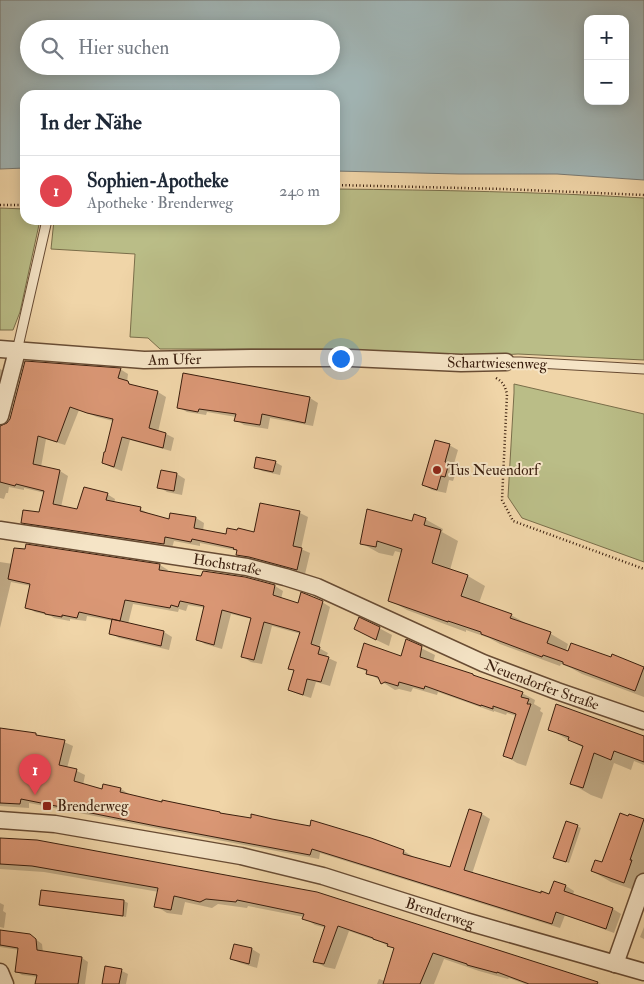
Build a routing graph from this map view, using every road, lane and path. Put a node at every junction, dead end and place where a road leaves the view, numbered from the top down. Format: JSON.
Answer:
{"nodes":[{"id":1,"x":340,"y":185,"type":"edge"},
{"id":2,"x":644,"y":195,"type":"edge"},
{"id":3,"x":0,"y":205,"type":"edge"},
{"id":4,"x":20,"y":205,"type":"edge"},
{"id":5,"x":46,"y":225,"type":"edge"},
{"id":6,"x":0,"y":349,"type":"edge"},
{"id":7,"x":17,"y":351,"type":"junction"},
{"id":8,"x":351,"y":358,"type":"joint"},
{"id":9,"x":507,"y":364,"type":"joint"},
{"id":10,"x":644,"y":369,"type":"edge"},
{"id":11,"x":495,"y":378,"type":"dead end"},
{"id":12,"x":0,"y":416,"type":"edge"},
{"id":13,"x":0,"y":530,"type":"edge"},
{"id":14,"x":644,"y":569,"type":"edge"},
{"id":15,"x":442,"y":644,"type":"joint"},
{"id":16,"x":644,"y":721,"type":"edge"},
{"id":17,"x":0,"y":820,"type":"edge"},
{"id":18,"x":644,"y":882,"type":"edge"},
{"id":19,"x":614,"y":964,"type":"junction"},
{"id":20,"x":0,"y":972,"type":"edge"},
{"id":21,"x":644,"y":972,"type":"edge"},
{"id":22,"x":5,"y":984,"type":"edge"}],
"edges":[{"from":1,"to":2,"type":"path"},
{"from":3,"to":4,"type":"path"},
{"from":5,"to":7,"type":"lane"},
{"from":6,"to":7,"type":"street","name":"Am Ufer"},
{"from":7,"to":8,"type":"street","name":"Am Ufer"},
{"from":7,"to":12,"type":"street"},
{"from":8,"to":9,"type":"street","name":"Schartwiesenweg"},
{"from":9,"to":10,"type":"lane","name":"Schartwiesenweg"},
{"from":11,"to":14,"type":"path"},
{"from":13,"to":15,"type":"street","name":"Hochstraße"},
{"from":15,"to":16,"type":"street","name":"Neuendorfer Straße"},
{"from":17,"to":19,"type":"street","name":"Brenderweg"},
{"from":18,"to":19,"type":"street"},
{"from":19,"to":21,"type":"street","name":"Brenderweg"},
{"from":20,"to":22,"type":"street"}]}
